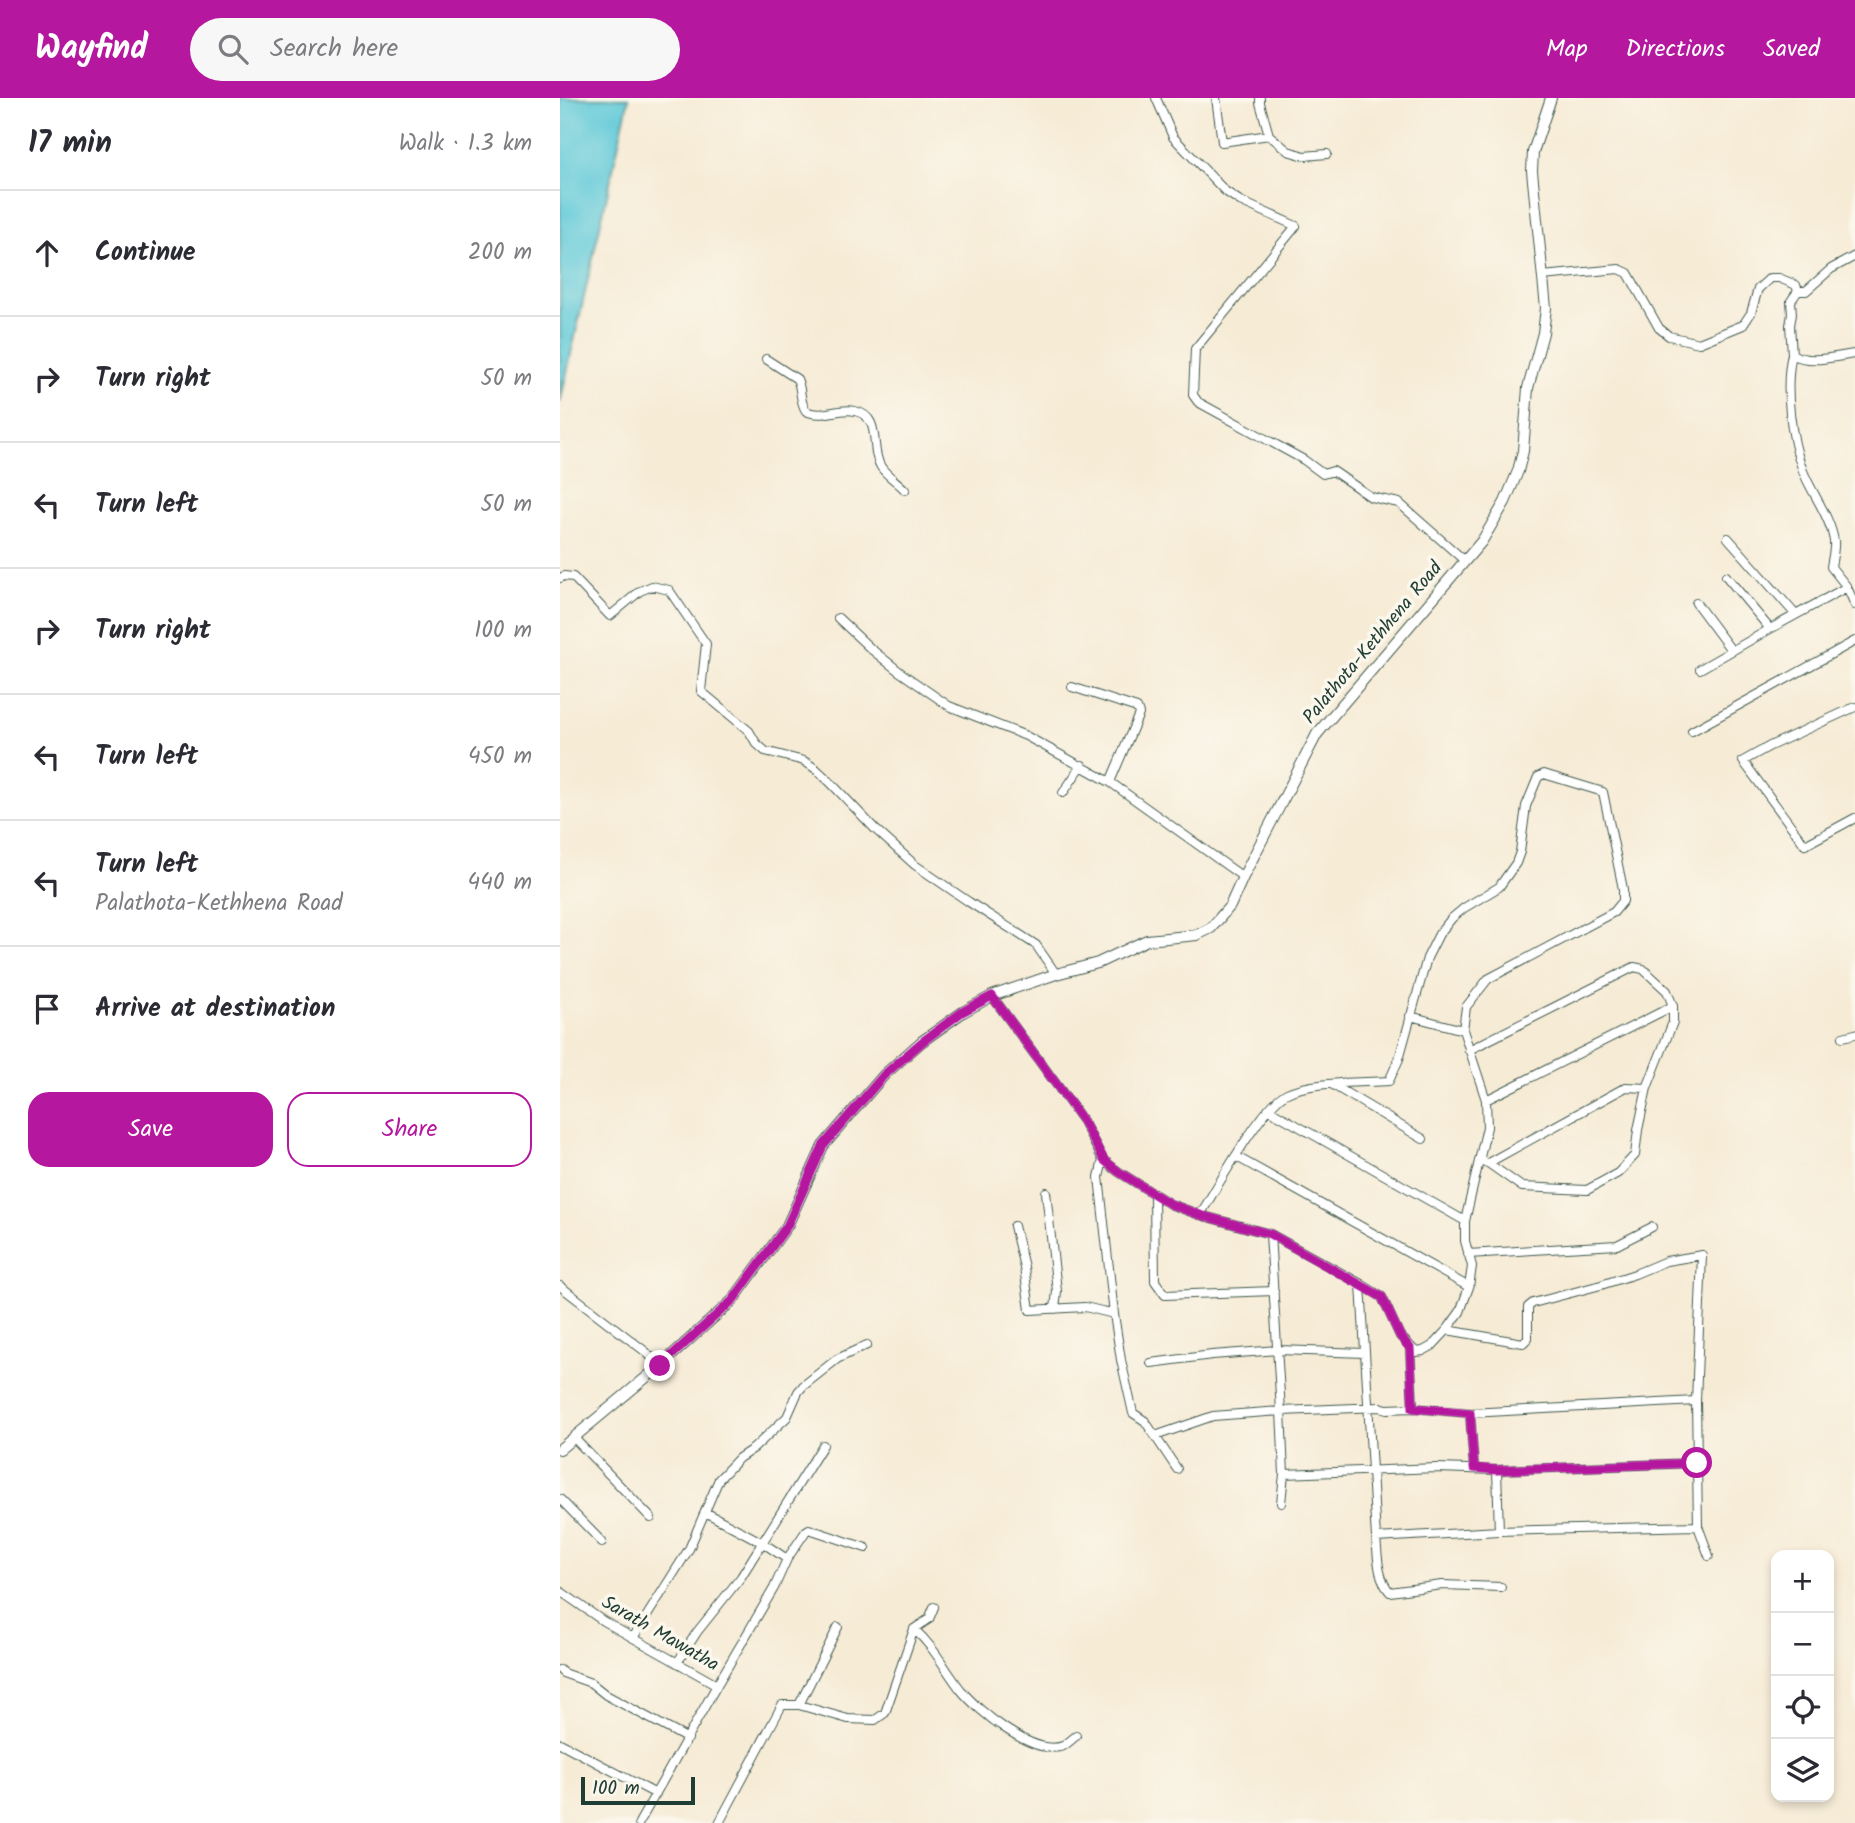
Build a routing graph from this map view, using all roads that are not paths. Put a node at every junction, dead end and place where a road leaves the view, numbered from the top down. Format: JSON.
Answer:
{"nodes":[{"id":1,"x":1156,"y":98,"type":"edge"},
{"id":2,"x":1216,"y":98,"type":"edge"},
{"id":3,"x":1260,"y":98,"type":"edge"},
{"id":4,"x":1551,"y":98,"type":"edge"},
{"id":5,"x":1269,"y":135,"type":"junction"},
{"id":6,"x":1327,"y":154,"type":"dead end"},
{"id":7,"x":1855,"y":256,"type":"edge"},
{"id":8,"x":1542,"y":276,"type":"junction"},
{"id":9,"x":1798,"y":291,"type":"junction"},
{"id":10,"x":1792,"y":354,"type":"junction"},
{"id":11,"x":1855,"y":354,"type":"edge"},
{"id":12,"x":766,"y":359,"type":"dead end"},
{"id":13,"x":905,"y":490,"type":"dead end"},
{"id":14,"x":1728,"y":538,"type":"dead end"},
{"id":15,"x":1465,"y":561,"type":"junction"},
{"id":16,"x":1726,"y":576,"type":"dead end"},
{"id":17,"x":560,"y":578,"type":"edge"},
{"id":18,"x":1847,"y":587,"type":"junction"},
{"id":19,"x":1696,"y":603,"type":"dead end"},
{"id":20,"x":1855,"y":605,"type":"edge"},
{"id":21,"x":1795,"y":614,"type":"junction"},
{"id":22,"x":838,"y":618,"type":"dead end"},
{"id":23,"x":1770,"y":629,"type":"junction"},
{"id":24,"x":1855,"y":641,"type":"edge"},
{"id":25,"x":1731,"y":650,"type":"junction"},
{"id":26,"x":1700,"y":669,"type":"dead end"},
{"id":27,"x":1072,"y":687,"type":"dead end"},
{"id":28,"x":1855,"y":707,"type":"edge"},
{"id":29,"x":1692,"y":731,"type":"dead end"},
{"id":30,"x":1082,"y":765,"type":"junction"},
{"id":31,"x":1110,"y":782,"type":"junction"},
{"id":32,"x":1063,"y":793,"type":"dead end"},
{"id":33,"x":1855,"y":818,"type":"edge"},
{"id":34,"x":1243,"y":877,"type":"junction"},
{"id":35,"x":1056,"y":974,"type":"junction"},
{"id":36,"x":992,"y":996,"type":"junction"},
{"id":37,"x":1673,"y":1006,"type":"junction"},
{"id":38,"x":1410,"y":1016,"type":"junction"},
{"id":39,"x":1463,"y":1030,"type":"junction"},
{"id":40,"x":1855,"y":1034,"type":"edge"},
{"id":41,"x":1843,"y":1037,"type":"dead end"},
{"id":42,"x":1469,"y":1050,"type":"junction"},
{"id":43,"x":1333,"y":1084,"type":"junction"},
{"id":44,"x":1647,"y":1088,"type":"junction"},
{"id":45,"x":1486,"y":1100,"type":"junction"},
{"id":46,"x":1268,"y":1109,"type":"junction"},
{"id":47,"x":1423,"y":1139,"type":"dead end"},
{"id":48,"x":1237,"y":1157,"type":"junction"},
{"id":49,"x":1104,"y":1160,"type":"junction"},
{"id":50,"x":1484,"y":1162,"type":"junction"},
{"id":51,"x":1046,"y":1192,"type":"dead end"},
{"id":52,"x":1154,"y":1193,"type":"junction"},
{"id":53,"x":1200,"y":1215,"type":"junction"},
{"id":54,"x":1465,"y":1221,"type":"junction"},
{"id":55,"x":1014,"y":1226,"type":"dead end"},
{"id":56,"x":1652,"y":1227,"type":"dead end"},
{"id":57,"x":1270,"y":1234,"type":"junction"},
{"id":58,"x":1468,"y":1254,"type":"junction"},
{"id":59,"x":1361,"y":1284,"type":"junction"},
{"id":60,"x":560,"y":1286,"type":"edge"},
{"id":61,"x":1469,"y":1287,"type":"junction"},
{"id":62,"x":1274,"y":1291,"type":"junction"},
{"id":63,"x":1055,"y":1309,"type":"junction"},
{"id":64,"x":1114,"y":1314,"type":"junction"},
{"id":65,"x":1447,"y":1330,"type":"junction"},
{"id":66,"x":867,"y":1345,"type":"dead end"},
{"id":67,"x":1410,"y":1348,"type":"junction"},
{"id":68,"x":1278,"y":1350,"type":"junction"},
{"id":69,"x":1365,"y":1353,"type":"junction"},
{"id":70,"x":1152,"y":1363,"type":"dead end"},
{"id":71,"x":660,"y":1366,"type":"junction"},
{"id":72,"x":1696,"y":1401,"type":"junction"},
{"id":73,"x":1368,"y":1408,"type":"junction"},
{"id":74,"x":1413,"y":1408,"type":"junction"},
{"id":75,"x":1281,"y":1411,"type":"junction"},
{"id":76,"x":1470,"y":1413,"type":"junction"},
{"id":77,"x":1155,"y":1436,"type":"junction"},
{"id":78,"x":574,"y":1438,"type":"junction"},
{"id":79,"x":823,"y":1445,"type":"dead end"},
{"id":80,"x":560,"y":1450,"type":"edge"},
{"id":81,"x":1697,"y":1463,"type":"junction"},
{"id":82,"x":1474,"y":1468,"type":"junction"},
{"id":83,"x":1177,"y":1469,"type":"dead end"},
{"id":84,"x":1497,"y":1470,"type":"junction"},
{"id":85,"x":1371,"y":1471,"type":"junction"},
{"id":86,"x":1284,"y":1474,"type":"junction"},
{"id":87,"x":560,"y":1499,"type":"edge"},
{"id":88,"x":1281,"y":1503,"type":"dead end"},
{"id":89,"x":705,"y":1513,"type":"junction"},
{"id":90,"x":651,"y":1518,"type":"dead end"},
{"id":91,"x":1698,"y":1526,"type":"junction"},
{"id":92,"x":1499,"y":1531,"type":"junction"},
{"id":93,"x":1376,"y":1538,"type":"junction"},
{"id":94,"x":602,"y":1542,"type":"dead end"},
{"id":95,"x":763,"y":1543,"type":"junction"},
{"id":96,"x":866,"y":1548,"type":"dead end"},
{"id":97,"x":1709,"y":1556,"type":"dead end"},
{"id":98,"x":787,"y":1559,"type":"junction"},
{"id":99,"x":1501,"y":1587,"type":"dead end"},
{"id":100,"x":560,"y":1591,"type":"edge"},
{"id":101,"x":933,"y":1606,"type":"dead end"},
{"id":102,"x":838,"y":1627,"type":"dead end"},
{"id":103,"x":914,"y":1629,"type":"junction"},
{"id":104,"x":633,"y":1638,"type":"junction"},
{"id":105,"x":677,"y":1663,"type":"junction"},
{"id":106,"x":560,"y":1670,"type":"edge"},
{"id":107,"x":717,"y":1685,"type":"junction"},
{"id":108,"x":799,"y":1705,"type":"junction"},
{"id":109,"x":1076,"y":1736,"type":"dead end"},
{"id":110,"x":688,"y":1739,"type":"junction"},
{"id":111,"x":560,"y":1743,"type":"edge"},
{"id":112,"x":656,"y":1794,"type":"junction"},
{"id":113,"x":639,"y":1823,"type":"edge"},
{"id":114,"x":719,"y":1823,"type":"edge"}],
"edges":[{"from":1,"to":15,"type":"street"},
{"from":2,"to":5,"type":"street"},
{"from":3,"to":5,"type":"street"},
{"from":4,"to":8,"type":"street","name":"Palathota-Kethhena Road"},
{"from":5,"to":6,"type":"street"},
{"from":7,"to":9,"type":"street"},
{"from":8,"to":9,"type":"street"},
{"from":8,"to":15,"type":"street","name":"Palathota-Kethhena Road"},
{"from":9,"to":10,"type":"street"},
{"from":10,"to":11,"type":"street"},
{"from":10,"to":18,"type":"street"},
{"from":12,"to":13,"type":"street"},
{"from":14,"to":21,"type":"street"},
{"from":15,"to":34,"type":"street","name":"Palathota-Kethhena Road"},
{"from":16,"to":23,"type":"street"},
{"from":17,"to":35,"type":"street"},
{"from":18,"to":20,"type":"street"},
{"from":18,"to":21,"type":"street"},
{"from":19,"to":25,"type":"street"},
{"from":21,"to":23,"type":"street"},
{"from":22,"to":30,"type":"street"},
{"from":23,"to":25,"type":"street"},
{"from":24,"to":29,"type":"street"},
{"from":25,"to":26,"type":"street"},
{"from":27,"to":31,"type":"street"},
{"from":28,"to":33,"type":"street"},
{"from":30,"to":31,"type":"street"},
{"from":30,"to":32,"type":"street"},
{"from":31,"to":34,"type":"street"},
{"from":34,"to":35,"type":"street","name":"Palathota-Kethhena Road"},
{"from":35,"to":36,"type":"street","name":"Palathota-Kethhena Road"},
{"from":36,"to":49,"type":"street"},
{"from":36,"to":71,"type":"street","name":"Palathota-Kethhena Road"},
{"from":37,"to":42,"type":"street"},
{"from":37,"to":44,"type":"street"},
{"from":37,"to":45,"type":"street"},
{"from":38,"to":39,"type":"street"},
{"from":38,"to":39,"type":"street"},
{"from":38,"to":43,"type":"street"},
{"from":39,"to":42,"type":"street"},
{"from":40,"to":41,"type":"street"},
{"from":42,"to":45,"type":"street"},
{"from":43,"to":46,"type":"street"},
{"from":43,"to":47,"type":"street"},
{"from":44,"to":50,"type":"street"},
{"from":44,"to":50,"type":"street"},
{"from":45,"to":50,"type":"street"},
{"from":46,"to":48,"type":"street"},
{"from":46,"to":54,"type":"street"},
{"from":48,"to":53,"type":"street"},
{"from":48,"to":61,"type":"street"},
{"from":49,"to":52,"type":"street"},
{"from":49,"to":64,"type":"street"},
{"from":50,"to":54,"type":"street"},
{"from":51,"to":63,"type":"street"},
{"from":52,"to":53,"type":"street"},
{"from":52,"to":62,"type":"street"},
{"from":53,"to":57,"type":"street"},
{"from":54,"to":58,"type":"street"},
{"from":55,"to":63,"type":"street"},
{"from":56,"to":58,"type":"street"},
{"from":57,"to":59,"type":"street"},
{"from":57,"to":62,"type":"street"},
{"from":58,"to":61,"type":"street"},
{"from":59,"to":67,"type":"street"},
{"from":59,"to":69,"type":"street"},
{"from":60,"to":71,"type":"street"},
{"from":61,"to":65,"type":"street"},
{"from":62,"to":68,"type":"street"},
{"from":63,"to":64,"type":"street"},
{"from":64,"to":77,"type":"street"},
{"from":65,"to":67,"type":"street"},
{"from":65,"to":72,"type":"street"},
{"from":66,"to":89,"type":"street"},
{"from":67,"to":74,"type":"street"},
{"from":68,"to":69,"type":"street"},
{"from":68,"to":70,"type":"street"},
{"from":68,"to":75,"type":"street"},
{"from":69,"to":73,"type":"street"},
{"from":71,"to":78,"type":"street","name":"Palathota-Kethhena Road"},
{"from":72,"to":76,"type":"street"},
{"from":72,"to":81,"type":"street"},
{"from":73,"to":74,"type":"street"},
{"from":73,"to":75,"type":"street"},
{"from":73,"to":85,"type":"street"},
{"from":74,"to":76,"type":"street"},
{"from":75,"to":77,"type":"street"},
{"from":75,"to":86,"type":"street"},
{"from":76,"to":82,"type":"street"},
{"from":77,"to":83,"type":"street"},
{"from":78,"to":80,"type":"street","name":"Palathota-Kethhena Road"},
{"from":78,"to":90,"type":"street"},
{"from":79,"to":95,"type":"street"},
{"from":81,"to":84,"type":"street"},
{"from":81,"to":91,"type":"street"},
{"from":82,"to":84,"type":"street"},
{"from":82,"to":85,"type":"street"},
{"from":84,"to":92,"type":"street"},
{"from":85,"to":86,"type":"street"},
{"from":85,"to":93,"type":"street"},
{"from":86,"to":88,"type":"street"},
{"from":87,"to":94,"type":"street"},
{"from":89,"to":95,"type":"street"},
{"from":89,"to":104,"type":"street"},
{"from":91,"to":92,"type":"street"},
{"from":91,"to":97,"type":"street"},
{"from":92,"to":93,"type":"street"},
{"from":93,"to":99,"type":"street"},
{"from":95,"to":98,"type":"street"},
{"from":95,"to":105,"type":"street"},
{"from":96,"to":98,"type":"street"},
{"from":98,"to":107,"type":"street"},
{"from":100,"to":104,"type":"street","name":"Sarath Mawatha"},
{"from":101,"to":103,"type":"street"},
{"from":102,"to":108,"type":"street"},
{"from":103,"to":108,"type":"street"},
{"from":103,"to":109,"type":"street"},
{"from":104,"to":105,"type":"street","name":"Sarath Mawatha"},
{"from":105,"to":107,"type":"street","name":"Sarath Mawatha"},
{"from":106,"to":110,"type":"street"},
{"from":107,"to":110,"type":"street","name":"Sarath Mawatha"},
{"from":108,"to":114,"type":"street"},
{"from":110,"to":112,"type":"street","name":"Sarath Mawatha"},
{"from":111,"to":112,"type":"street"},
{"from":112,"to":113,"type":"street","name":"Sarath Mawatha"}]}
